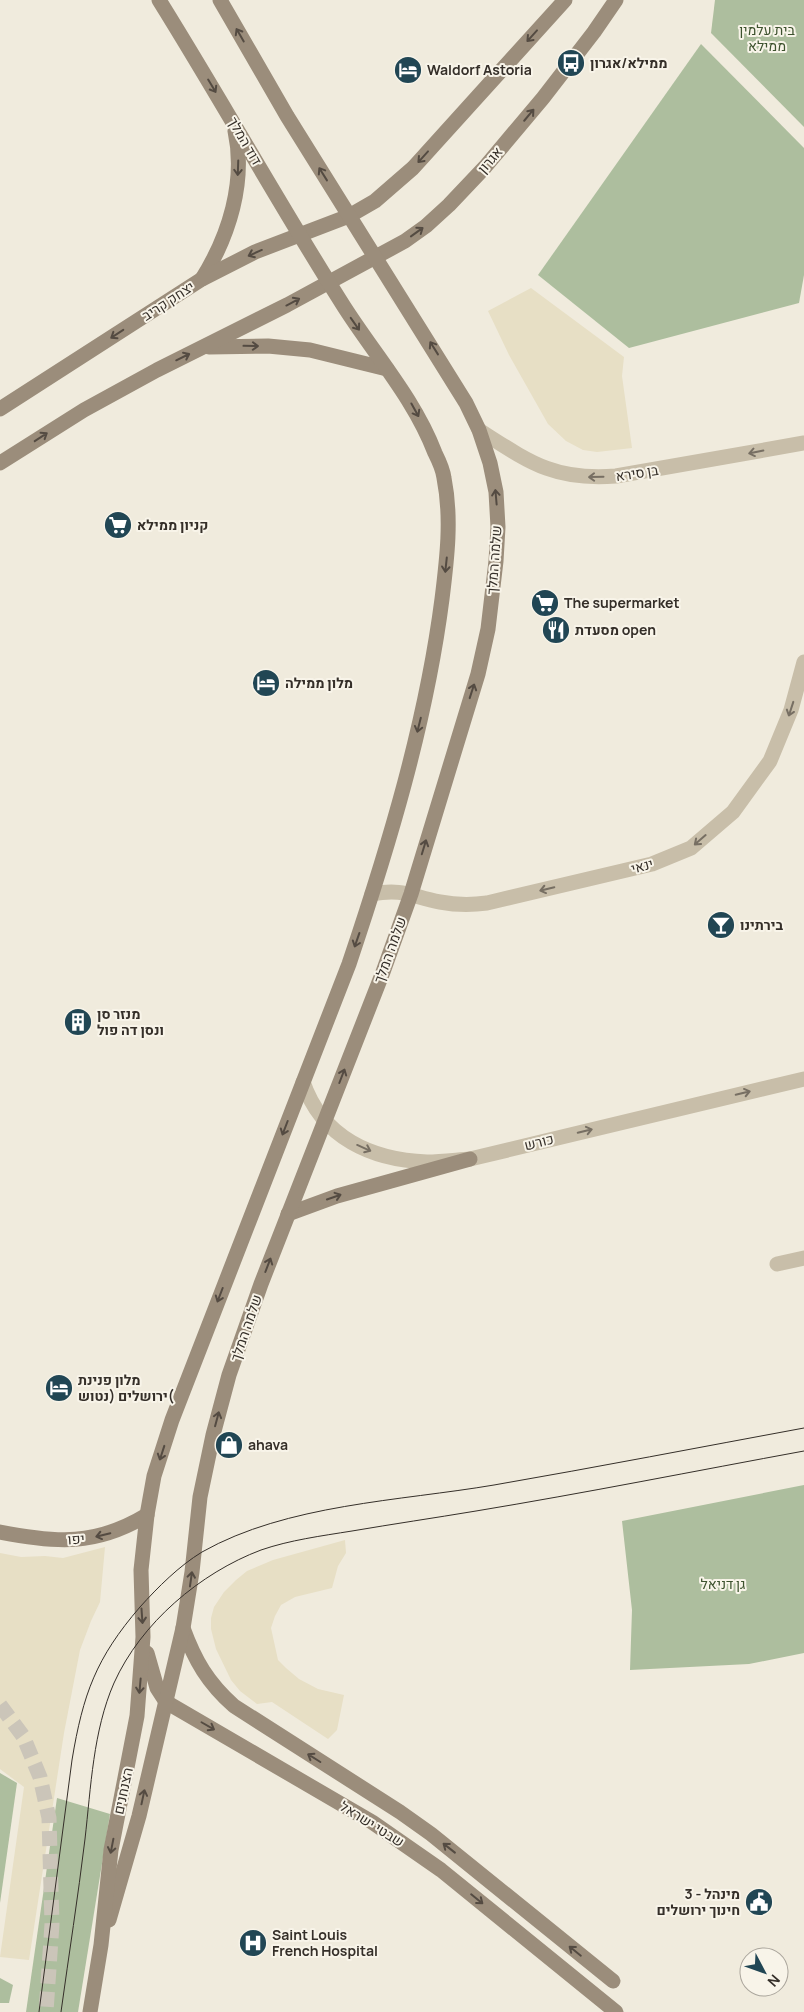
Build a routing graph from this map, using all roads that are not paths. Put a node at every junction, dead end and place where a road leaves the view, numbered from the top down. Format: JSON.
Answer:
{"nodes":[{"id":1,"x":159,"y":0,"type":"edge"},
{"id":2,"x":220,"y":0,"type":"edge"},
{"id":3,"x":565,"y":0,"type":"edge"},
{"id":4,"x":616,"y":0,"type":"edge"},
{"id":5,"x":233,"y":120,"type":"junction"},
{"id":6,"x":349,"y":216,"type":"junction"},
{"id":7,"x":300,"y":235,"type":"junction"},
{"id":8,"x":375,"y":257,"type":"junction"},
{"id":9,"x":202,"y":279,"type":"junction"},
{"id":10,"x":329,"y":282,"type":"junction"},
{"id":11,"x":203,"y":348,"type":"junction"},
{"id":12,"x":387,"y":369,"type":"junction"},
{"id":13,"x":0,"y":409,"type":"edge"},
{"id":14,"x":479,"y":430,"type":"junction"},
{"id":15,"x":804,"y":443,"type":"edge"},
{"id":16,"x":0,"y":463,"type":"edge"},
{"id":17,"x":804,"y":662,"type":"edge"},
{"id":18,"x":372,"y":894,"type":"junction"},
{"id":19,"x":411,"y":894,"type":"junction"},
{"id":20,"x":804,"y":1079,"type":"edge"},
{"id":21,"x":303,"y":1082,"type":"junction"},
{"id":22,"x":324,"y":1121,"type":"junction"},
{"id":23,"x":470,"y":1159,"type":"junction"},
{"id":24,"x":288,"y":1214,"type":"junction"},
{"id":25,"x":804,"y":1258,"type":"edge"},
{"id":26,"x":777,"y":1264,"type":"dead end"},
{"id":27,"x":147,"y":1516,"type":"junction"},
{"id":28,"x":0,"y":1532,"type":"edge"},
{"id":29,"x":184,"y":1628,"type":"junction"},
{"id":30,"x":143,"y":1637,"type":"junction"},
{"id":31,"x":166,"y":1702,"type":"junction"},
{"id":32,"x":101,"y":1945,"type":"junction"},
{"id":33,"x":613,"y":1982,"type":"dead end"},
{"id":34,"x":90,"y":2012,"type":"edge"},
{"id":35,"x":616,"y":2012,"type":"edge"}],
"edges":[{"from":1,"to":5,"type":"street","name":"דוד המלך","one_way":true},
{"from":6,"to":2,"type":"street","one_way":true},
{"from":3,"to":6,"type":"street","one_way":true},
{"from":8,"to":4,"type":"street","name":"אגרון","one_way":true},
{"from":5,"to":7,"type":"street","name":"דוד המלך"},
{"from":5,"to":9,"type":"street","one_way":true},
{"from":6,"to":7,"type":"street","name":"יצחק קריב"},
{"from":6,"to":8,"type":"street","name":"שלמה המלך"},
{"from":7,"to":9,"type":"street","name":"יצחק קריב","one_way":true},
{"from":7,"to":10,"type":"street","name":"דוד המלך"},
{"from":8,"to":10,"type":"street","name":"אגרון"},
{"from":14,"to":8,"type":"street","name":"שלמה המלך","one_way":true},
{"from":9,"to":13,"type":"street","name":"יצחק קריב","one_way":true},
{"from":11,"to":10,"type":"street","one_way":true},
{"from":10,"to":12,"type":"street","one_way":true},
{"from":11,"to":12,"type":"street","one_way":true},
{"from":16,"to":11,"type":"street","one_way":true},
{"from":12,"to":18,"type":"street","one_way":true},
{"from":15,"to":14,"type":"street","name":"בן סירא","one_way":true},
{"from":19,"to":14,"type":"street","name":"שלמה המלך","one_way":true},
{"from":17,"to":19,"type":"street","name":"ינאי","one_way":true},
{"from":18,"to":19,"type":"street","name":"ינאי"},
{"from":18,"to":21,"type":"street","one_way":true},
{"from":22,"to":19,"type":"street","name":"שלמה המלך","one_way":true},
{"from":23,"to":20,"type":"street","name":"כורש","one_way":true},
{"from":21,"to":22,"type":"street","name":"כורש"},
{"from":21,"to":27,"type":"street","one_way":true},
{"from":22,"to":23,"type":"street","name":"כורש","one_way":true},
{"from":22,"to":24,"type":"street","name":"שלמה המלך"},
{"from":24,"to":23,"type":"street","one_way":true},
{"from":29,"to":24,"type":"street","name":"שלמה המלך","one_way":true},
{"from":25,"to":26,"type":"street"},
{"from":27,"to":28,"type":"street","name":"יפו","one_way":true},
{"from":27,"to":30,"type":"street","one_way":true},
{"from":29,"to":31,"type":"street","name":"שלמה המלך"},
{"from":33,"to":29,"type":"street","name":"שבטי ישראל","one_way":true},
{"from":30,"to":31,"type":"street"},
{"from":30,"to":32,"type":"street","name":"הצנחנים","one_way":true},
{"from":32,"to":31,"type":"street","name":"הצנחנים","one_way":true},
{"from":31,"to":35,"type":"street","name":"שבטי ישראל","one_way":true},
{"from":32,"to":34,"type":"street","name":"הצנחנים"}]}
